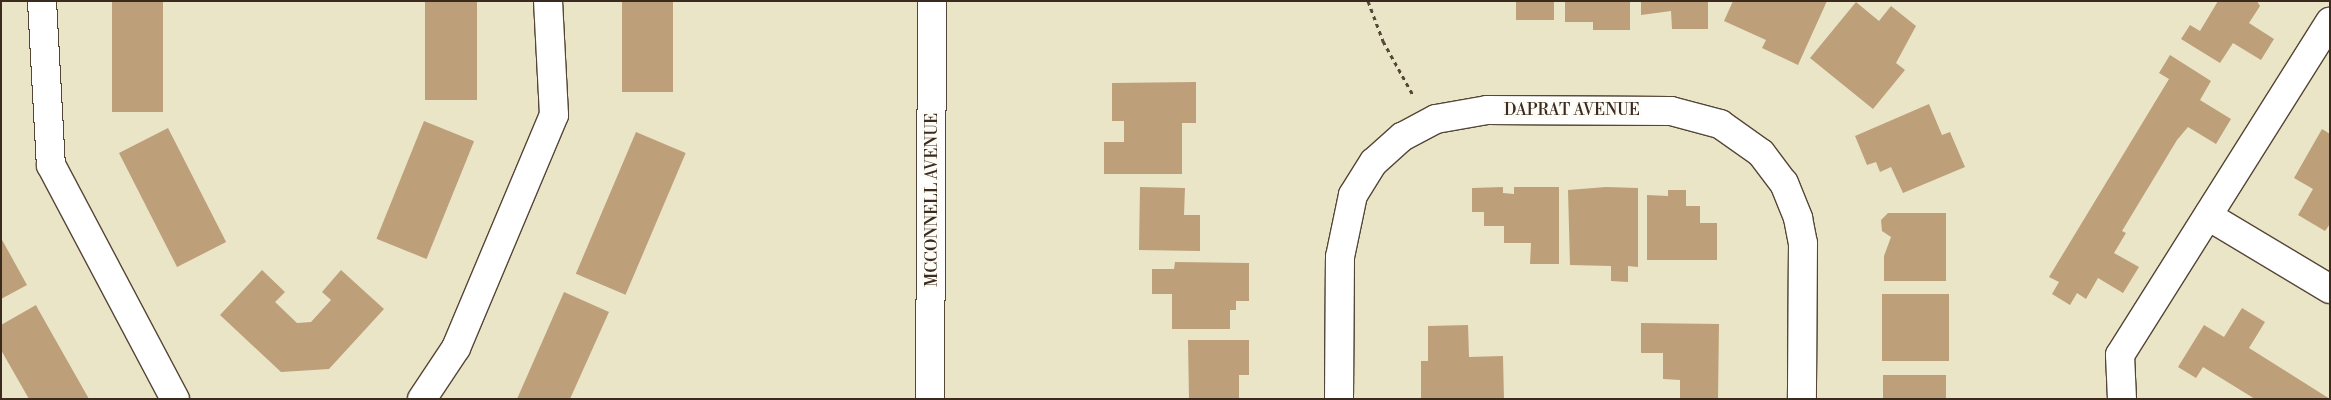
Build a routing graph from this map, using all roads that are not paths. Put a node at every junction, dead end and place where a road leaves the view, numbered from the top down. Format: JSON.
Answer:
{"nodes":[{"id":1,"x":42,"y":1,"type":"edge"},
{"id":2,"x":548,"y":1,"type":"edge"},
{"id":3,"x":932,"y":1,"type":"edge"},
{"id":4,"x":2330,"y":22,"type":"edge"},
{"id":5,"x":2208,"y":216,"type":"junction"},
{"id":6,"x":2330,"y":289,"type":"edge"},
{"id":7,"x":175,"y":399,"type":"edge"},
{"id":8,"x":422,"y":399,"type":"edge"},
{"id":9,"x":930,"y":399,"type":"edge"},
{"id":10,"x":1339,"y":399,"type":"edge"},
{"id":11,"x":1802,"y":399,"type":"edge"},
{"id":12,"x":2122,"y":399,"type":"edge"}],
"edges":[{"from":1,"to":7,"type":"street"},
{"from":2,"to":8,"type":"street"},
{"from":3,"to":9,"type":"street","name":"MCCONNELL AVENUE"},
{"from":4,"to":5,"type":"street"},
{"from":5,"to":6,"type":"street"},
{"from":5,"to":12,"type":"street"},
{"from":10,"to":11,"type":"street","name":"DAPRAT AVENUE"}]}
